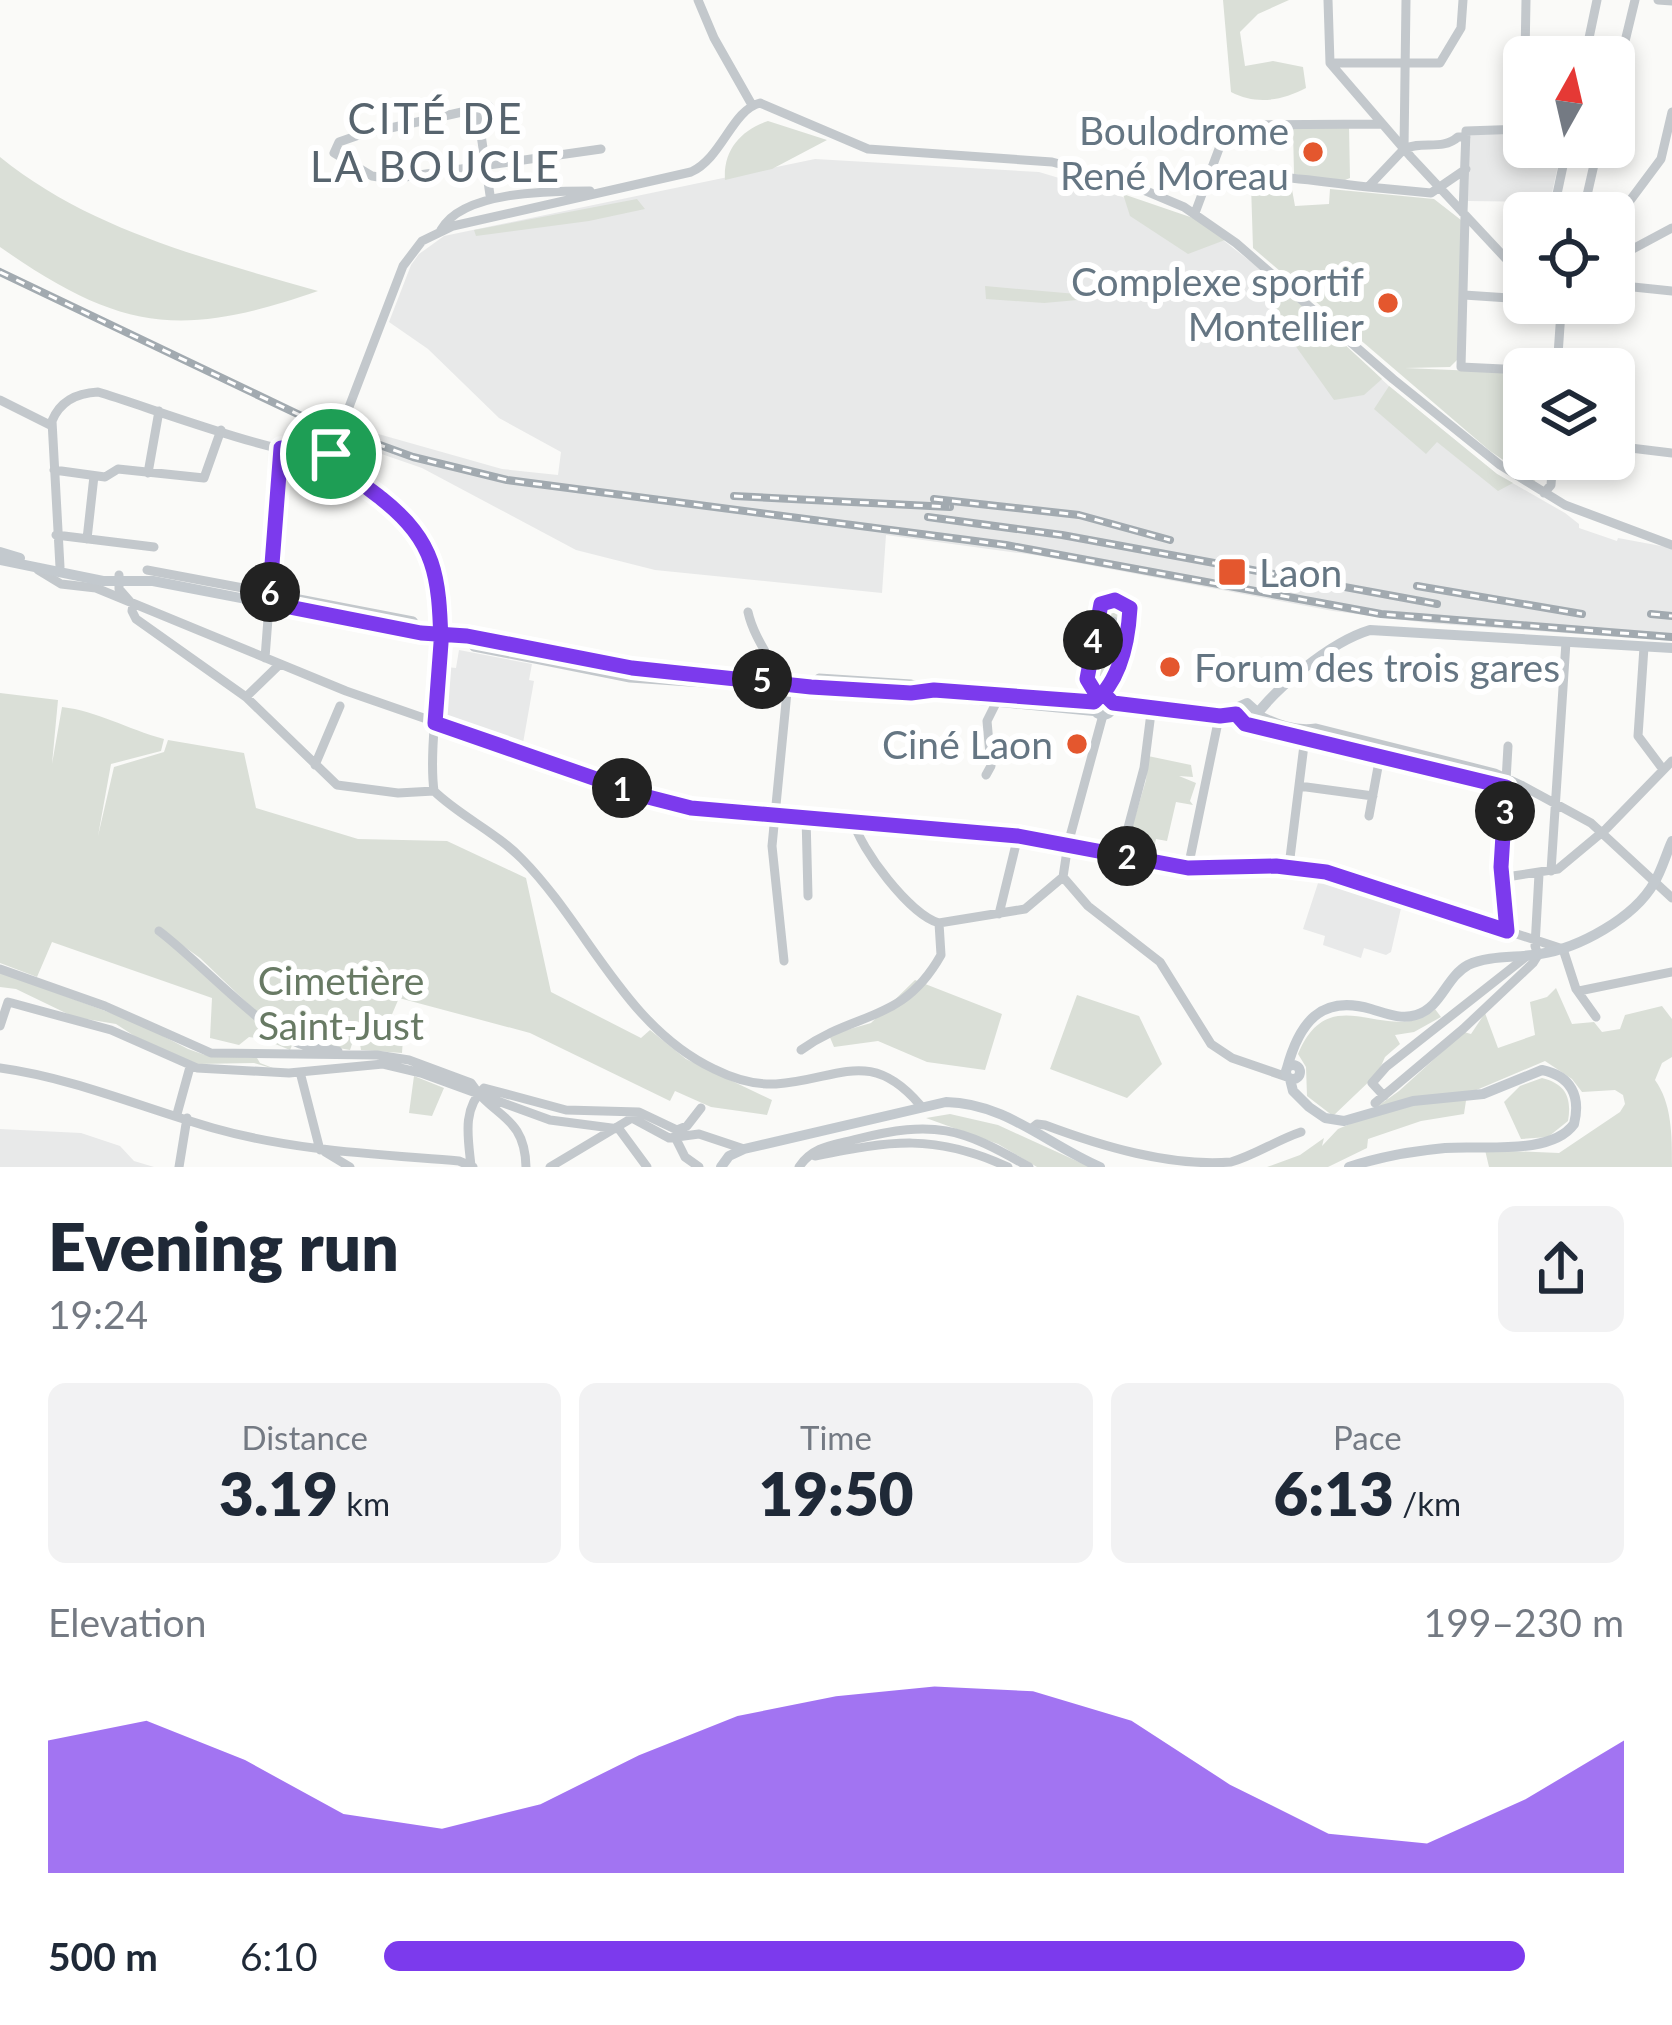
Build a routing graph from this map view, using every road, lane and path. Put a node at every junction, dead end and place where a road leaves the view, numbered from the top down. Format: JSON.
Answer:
{"nodes":[{"id":1,"x":698,"y":0,"type":"edge"},
{"id":2,"x":1328,"y":0,"type":"edge"},
{"id":3,"x":1406,"y":0,"type":"edge"},
{"id":4,"x":1463,"y":0,"type":"edge"},
{"id":5,"x":1526,"y":0,"type":"edge"},
{"id":6,"x":1597,"y":0,"type":"edge"},
{"id":7,"x":1635,"y":0,"type":"edge"},
{"id":8,"x":1658,"y":0,"type":"edge"},
{"id":9,"x":1672,"y":2,"type":"edge"},
{"id":10,"x":1525,"y":36,"type":"edge"},
{"id":11,"x":1589,"y":36,"type":"edge"},
{"id":12,"x":1626,"y":36,"type":"edge"},
{"id":13,"x":1330,"y":63,"type":"junction"},
{"id":14,"x":1406,"y":66,"type":"junction"},
{"id":15,"x":748,"y":108,"type":"junction"},
{"id":16,"x":1672,"y":112,"type":"edge"},
{"id":17,"x":1381,"y":124,"type":"junction"},
{"id":18,"x":1503,"y":129,"type":"edge"},
{"id":19,"x":1466,"y":137,"type":"junction"},
{"id":20,"x":602,"y":148,"type":"dead end"},
{"id":21,"x":1404,"y":149,"type":"junction"},
{"id":22,"x":487,"y":166,"type":"junction"},
{"id":23,"x":1466,"y":169,"type":"junction"},
{"id":24,"x":1208,"y":186,"type":"junction"},
{"id":25,"x":1368,"y":187,"type":"junction"},
{"id":26,"x":1439,"y":188,"type":"junction"},
{"id":27,"x":608,"y":192,"type":"junction"},
{"id":28,"x":1635,"y":193,"type":"edge"},
{"id":29,"x":490,"y":195,"type":"junction"},
{"id":30,"x":1195,"y":213,"type":"junction"},
{"id":31,"x":1464,"y":214,"type":"junction"},
{"id":32,"x":1672,"y":229,"type":"edge"},
{"id":33,"x":441,"y":230,"type":"junction"},
{"id":34,"x":1635,"y":248,"type":"edge"},
{"id":35,"x":1503,"y":253,"type":"edge"},
{"id":36,"x":1635,"y":287,"type":"edge"},
{"id":37,"x":1672,"y":291,"type":"edge"},
{"id":38,"x":1464,"y":295,"type":"junction"},
{"id":39,"x":1503,"y":298,"type":"edge"},
{"id":40,"x":1503,"y":369,"type":"edge"},
{"id":41,"x":0,"y":400,"type":"edge"},
{"id":42,"x":159,"y":411,"type":"junction"},
{"id":43,"x":52,"y":426,"type":"junction"},
{"id":44,"x":221,"y":430,"type":"junction"},
{"id":45,"x":281,"y":448,"type":"junction"},
{"id":46,"x":1635,"y":449,"type":"edge"},
{"id":47,"x":333,"y":450,"type":"junction"},
{"id":48,"x":1672,"y":453,"type":"edge"},
{"id":49,"x":54,"y":470,"type":"junction"},
{"id":50,"x":148,"y":473,"type":"junction"},
{"id":51,"x":94,"y":476,"type":"junction"},
{"id":52,"x":1551,"y":480,"type":"edge"},
{"id":53,"x":1544,"y":494,"type":"junction"},
{"id":54,"x":87,"y":538,"type":"junction"},
{"id":55,"x":56,"y":541,"type":"junction"},
{"id":56,"x":1672,"y":545,"type":"edge"},
{"id":57,"x":154,"y":547,"type":"dead end"},
{"id":58,"x":0,"y":556,"type":"edge"},
{"id":59,"x":38,"y":567,"type":"junction"},
{"id":60,"x":60,"y":568,"type":"junction"},
{"id":61,"x":117,"y":585,"type":"junction"},
{"id":62,"x":269,"y":603,"type":"junction"},
{"id":63,"x":133,"y":604,"type":"junction"},
{"id":64,"x":748,"y":612,"type":"dead end"},
{"id":65,"x":1095,"y":628,"type":"junction"},
{"id":66,"x":1126,"y":632,"type":"junction"},
{"id":67,"x":441,"y":634,"type":"junction"},
{"id":68,"x":1566,"y":642,"type":"junction"},
{"id":69,"x":1644,"y":646,"type":"junction"},
{"id":70,"x":1672,"y":648,"type":"edge"},
{"id":71,"x":265,"y":658,"type":"junction"},
{"id":72,"x":280,"y":664,"type":"junction"},
{"id":73,"x":784,"y":682,"type":"junction"},
{"id":74,"x":925,"y":693,"type":"junction"},
{"id":75,"x":246,"y":697,"type":"junction"},
{"id":76,"x":997,"y":701,"type":"junction"},
{"id":77,"x":1103,"y":705,"type":"junction"},
{"id":78,"x":340,"y":706,"type":"dead end"},
{"id":79,"x":1151,"y":712,"type":"junction"},
{"id":80,"x":1247,"y":714,"type":"junction"},
{"id":81,"x":1218,"y":722,"type":"junction"},
{"id":82,"x":435,"y":723,"type":"junction"},
{"id":83,"x":1305,"y":737,"type":"junction"},
{"id":84,"x":1508,"y":746,"type":"dead end"},
{"id":85,"x":1381,"y":751,"type":"junction"},
{"id":86,"x":315,"y":765,"type":"junction"},
{"id":87,"x":1667,"y":765,"type":"edge"},
{"id":88,"x":986,"y":775,"type":"dead end"},
{"id":89,"x":1506,"y":782,"type":"junction"},
{"id":90,"x":1299,"y":786,"type":"junction"},
{"id":91,"x":434,"y":791,"type":"junction"},
{"id":92,"x":1373,"y":796,"type":"junction"},
{"id":93,"x":1553,"y":802,"type":"junction"},
{"id":94,"x":775,"y":814,"type":"junction"},
{"id":95,"x":1369,"y":815,"type":"dead end"},
{"id":96,"x":806,"y":816,"type":"junction"},
{"id":97,"x":853,"y":820,"type":"junction"},
{"id":98,"x":1602,"y":832,"type":"junction"},
{"id":99,"x":1018,"y":836,"type":"junction"},
{"id":100,"x":1672,"y":841,"type":"edge"},
{"id":101,"x":1068,"y":844,"type":"junction"},
{"id":102,"x":1120,"y":854,"type":"junction"},
{"id":103,"x":1289,"y":866,"type":"junction"},
{"id":104,"x":1188,"y":868,"type":"junction"},
{"id":105,"x":1545,"y":873,"type":"junction"},
{"id":106,"x":1513,"y":876,"type":"dead end"},
{"id":107,"x":1063,"y":877,"type":"junction"},
{"id":108,"x":1654,"y":883,"type":"junction"},
{"id":109,"x":808,"y":896,"type":"dead end"},
{"id":110,"x":1672,"y":898,"type":"edge"},
{"id":111,"x":999,"y":914,"type":"junction"},
{"id":112,"x":939,"y":923,"type":"junction"},
{"id":113,"x":159,"y":931,"type":"dead end"},
{"id":114,"x":1507,"y":931,"type":"junction"},
{"id":115,"x":1538,"y":949,"type":"junction"},
{"id":116,"x":1563,"y":949,"type":"junction"},
{"id":117,"x":784,"y":961,"type":"dead end"},
{"id":118,"x":0,"y":969,"type":"edge"},
{"id":119,"x":1672,"y":972,"type":"edge"},
{"id":120,"x":1579,"y":991,"type":"junction"},
{"id":121,"x":1596,"y":1017,"type":"dead end"},
{"id":122,"x":0,"y":1026,"type":"edge"},
{"id":123,"x":801,"y":1050,"type":"dead end"},
{"id":124,"x":342,"y":1054,"type":"junction"},
{"id":125,"x":190,"y":1066,"type":"junction"},
{"id":126,"x":3,"y":1069,"type":"edge"},
{"id":127,"x":301,"y":1072,"type":"junction"},
{"id":128,"x":1288,"y":1073,"type":"junction"},
{"id":129,"x":898,"y":1084,"type":"junction"},
{"id":130,"x":476,"y":1097,"type":"junction"},
{"id":131,"x":920,"y":1106,"type":"junction"},
{"id":132,"x":701,"y":1108,"type":"dead end"},
{"id":133,"x":903,"y":1110,"type":"junction"},
{"id":134,"x":182,"y":1116,"type":"junction"},
{"id":135,"x":1032,"y":1128,"type":"junction"},
{"id":136,"x":619,"y":1129,"type":"junction"},
{"id":137,"x":1301,"y":1132,"type":"dead end"},
{"id":138,"x":676,"y":1139,"type":"junction"},
{"id":139,"x":744,"y":1149,"type":"junction"},
{"id":140,"x":306,"y":1150,"type":"junction"},
{"id":141,"x":320,"y":1150,"type":"junction"},
{"id":142,"x":802,"y":1162,"type":"edge"},
{"id":143,"x":553,"y":1166,"type":"edge"},
{"id":144,"x":179,"y":1167,"type":"edge"},
{"id":145,"x":305,"y":1167,"type":"edge"},
{"id":146,"x":350,"y":1167,"type":"edge"},
{"id":147,"x":472,"y":1167,"type":"edge"},
{"id":148,"x":526,"y":1167,"type":"edge"},
{"id":149,"x":646,"y":1167,"type":"edge"},
{"id":150,"x":699,"y":1167,"type":"edge"},
{"id":151,"x":721,"y":1167,"type":"edge"},
{"id":152,"x":1008,"y":1167,"type":"edge"},
{"id":153,"x":1029,"y":1167,"type":"edge"},
{"id":154,"x":1100,"y":1167,"type":"edge"},
{"id":155,"x":1349,"y":1167,"type":"edge"}],
"edges":[{"from":1,"to":15,"type":"street"},
{"from":2,"to":13,"type":"street"},
{"from":3,"to":14,"type":"street"},
{"from":4,"to":14,"type":"street"},
{"from":5,"to":10,"type":"street"},
{"from":6,"to":11,"type":"street"},
{"from":7,"to":12,"type":"street"},
{"from":8,"to":9,"type":"street"},
{"from":13,"to":14,"type":"street"},
{"from":13,"to":17,"type":"street"},
{"from":14,"to":21,"type":"street"},
{"from":15,"to":27,"type":"street"},
{"from":15,"to":30,"type":"street"},
{"from":16,"to":28,"type":"street"},
{"from":17,"to":21,"type":"street"},
{"from":17,"to":24,"type":"street"},
{"from":18,"to":19,"type":"street"},
{"from":19,"to":21,"type":"street"},
{"from":19,"to":23,"type":"street"},
{"from":20,"to":22,"type":"street"},
{"from":21,"to":25,"type":"street"},
{"from":21,"to":26,"type":"street"},
{"from":22,"to":22,"type":"street"},
{"from":22,"to":29,"type":"street"},
{"from":23,"to":26,"type":"street"},
{"from":23,"to":31,"type":"street"},
{"from":24,"to":25,"type":"street"},
{"from":24,"to":30,"type":"street"},
{"from":25,"to":26,"type":"street"},
{"from":26,"to":31,"type":"street"},
{"from":27,"to":29,"type":"street"},
{"from":27,"to":33,"type":"street"},
{"from":29,"to":33,"type":"street"},
{"from":30,"to":53,"type":"street"},
{"from":31,"to":35,"type":"street"},
{"from":31,"to":38,"type":"street"},
{"from":32,"to":34,"type":"street"},
{"from":33,"to":47,"type":"street"},
{"from":36,"to":37,"type":"street"},
{"from":38,"to":39,"type":"street"},
{"from":38,"to":40,"type":"street"},
{"from":41,"to":43,"type":"street"},
{"from":42,"to":43,"type":"street"},
{"from":42,"to":44,"type":"street"},
{"from":42,"to":50,"type":"street"},
{"from":43,"to":49,"type":"street"},
{"from":44,"to":45,"type":"street"},
{"from":44,"to":50,"type":"street"},
{"from":45,"to":47,"type":"street"},
{"from":45,"to":62,"type":"street"},
{"from":46,"to":48,"type":"street"},
{"from":47,"to":67,"type":"street"},
{"from":49,"to":51,"type":"street"},
{"from":49,"to":55,"type":"street"},
{"from":50,"to":51,"type":"street"},
{"from":51,"to":54,"type":"street"},
{"from":52,"to":53,"type":"street"},
{"from":53,"to":56,"type":"street"},
{"from":54,"to":55,"type":"street"},
{"from":54,"to":57,"type":"street"},
{"from":55,"to":59,"type":"street"},
{"from":55,"to":60,"type":"street"},
{"from":58,"to":59,"type":"main road"},
{"from":59,"to":60,"type":"main road"},
{"from":59,"to":61,"type":"main road"},
{"from":60,"to":61,"type":"main road"},
{"from":61,"to":62,"type":"main road"},
{"from":61,"to":63,"type":"street"},
{"from":62,"to":67,"type":"main road"},
{"from":62,"to":71,"type":"street"},
{"from":63,"to":71,"type":"street"},
{"from":63,"to":75,"type":"street"},
{"from":64,"to":73,"type":"street"},
{"from":65,"to":66,"type":"street"},
{"from":65,"to":66,"type":"street"},
{"from":65,"to":77,"type":"street"},
{"from":66,"to":77,"type":"street"},
{"from":67,"to":73,"type":"main road"},
{"from":67,"to":82,"type":"street"},
{"from":68,"to":69,"type":"main road"},
{"from":68,"to":80,"type":"main road"},
{"from":68,"to":93,"type":"street"},
{"from":69,"to":70,"type":"main road"},
{"from":69,"to":87,"type":"street"},
{"from":71,"to":72,"type":"street"},
{"from":72,"to":75,"type":"street"},
{"from":72,"to":82,"type":"street"},
{"from":73,"to":74,"type":"main road"},
{"from":73,"to":94,"type":"street"},
{"from":74,"to":76,"type":"main road"},
{"from":74,"to":77,"type":"main road"},
{"from":75,"to":86,"type":"street"},
{"from":76,"to":77,"type":"main road"},
{"from":76,"to":88,"type":"street"},
{"from":77,"to":79,"type":"main road"},
{"from":77,"to":80,"type":"main road"},
{"from":77,"to":101,"type":"street"},
{"from":78,"to":86,"type":"street"},
{"from":79,"to":81,"type":"main road"},
{"from":79,"to":102,"type":"street"},
{"from":80,"to":81,"type":"main road"},
{"from":80,"to":83,"type":"street"},
{"from":80,"to":85,"type":"street"},
{"from":81,"to":104,"type":"street"},
{"from":82,"to":91,"type":"street"},
{"from":82,"to":94,"type":"street"},
{"from":83,"to":85,"type":"street"},
{"from":83,"to":90,"type":"street"},
{"from":84,"to":89,"type":"street"},
{"from":85,"to":89,"type":"street"},
{"from":85,"to":92,"type":"street"},
{"from":86,"to":91,"type":"street"},
{"from":87,"to":98,"type":"street"},
{"from":89,"to":93,"type":"street"},
{"from":89,"to":114,"type":"street"},
{"from":90,"to":92,"type":"street"},
{"from":90,"to":103,"type":"street"},
{"from":91,"to":129,"type":"street"},
{"from":92,"to":95,"type":"street"},
{"from":93,"to":98,"type":"street"},
{"from":93,"to":105,"type":"street"},
{"from":94,"to":96,"type":"street"},
{"from":94,"to":117,"type":"street"},
{"from":96,"to":97,"type":"street"},
{"from":96,"to":109,"type":"street"},
{"from":97,"to":99,"type":"street"},
{"from":97,"to":112,"type":"street"},
{"from":98,"to":105,"type":"street"},
{"from":98,"to":108,"type":"street"},
{"from":99,"to":101,"type":"street"},
{"from":99,"to":111,"type":"street"},
{"from":100,"to":108,"type":"main road"},
{"from":101,"to":102,"type":"street"},
{"from":101,"to":107,"type":"street"},
{"from":102,"to":104,"type":"street"},
{"from":103,"to":104,"type":"street"},
{"from":103,"to":114,"type":"street"},
{"from":105,"to":106,"type":"street"},
{"from":105,"to":115,"type":"street"},
{"from":107,"to":111,"type":"street"},
{"from":107,"to":128,"type":"street"},
{"from":108,"to":110,"type":"street"},
{"from":108,"to":116,"type":"main road"},
{"from":111,"to":112,"type":"street"},
{"from":112,"to":123,"type":"street"},
{"from":113,"to":124,"type":"street"},
{"from":114,"to":115,"type":"street"},
{"from":115,"to":115,"type":"street"},
{"from":115,"to":116,"type":"main road"},
{"from":115,"to":128,"type":"main road"},
{"from":116,"to":120,"type":"street"},
{"from":118,"to":124,"type":"street"},
{"from":119,"to":120,"type":"street"},
{"from":120,"to":121,"type":"street"},
{"from":122,"to":125,"type":"street"},
{"from":124,"to":130,"type":"street"},
{"from":125,"to":127,"type":"street"},
{"from":125,"to":134,"type":"street"},
{"from":126,"to":134,"type":"street"},
{"from":127,"to":130,"type":"street"},
{"from":127,"to":141,"type":"street"},
{"from":128,"to":155,"type":"main road"},
{"from":129,"to":131,"type":"street"},
{"from":129,"to":133,"type":"street"},
{"from":130,"to":132,"type":"street"},
{"from":130,"to":136,"type":"street"},
{"from":130,"to":147,"type":"street"},
{"from":130,"to":148,"type":"street"},
{"from":131,"to":133,"type":"main road"},
{"from":131,"to":135,"type":"main road"},
{"from":133,"to":139,"type":"main road"},
{"from":134,"to":140,"type":"street"},
{"from":134,"to":144,"type":"street"},
{"from":135,"to":137,"type":"street"},
{"from":135,"to":154,"type":"main road"},
{"from":136,"to":138,"type":"street"},
{"from":136,"to":143,"type":"street"},
{"from":136,"to":149,"type":"street"},
{"from":138,"to":139,"type":"street"},
{"from":138,"to":150,"type":"street"},
{"from":139,"to":151,"type":"main road"},
{"from":140,"to":141,"type":"street"},
{"from":140,"to":145,"type":"street"},
{"from":141,"to":146,"type":"street"},
{"from":141,"to":147,"type":"street"},
{"from":142,"to":152,"type":"street"},
{"from":142,"to":153,"type":"street"}]}
